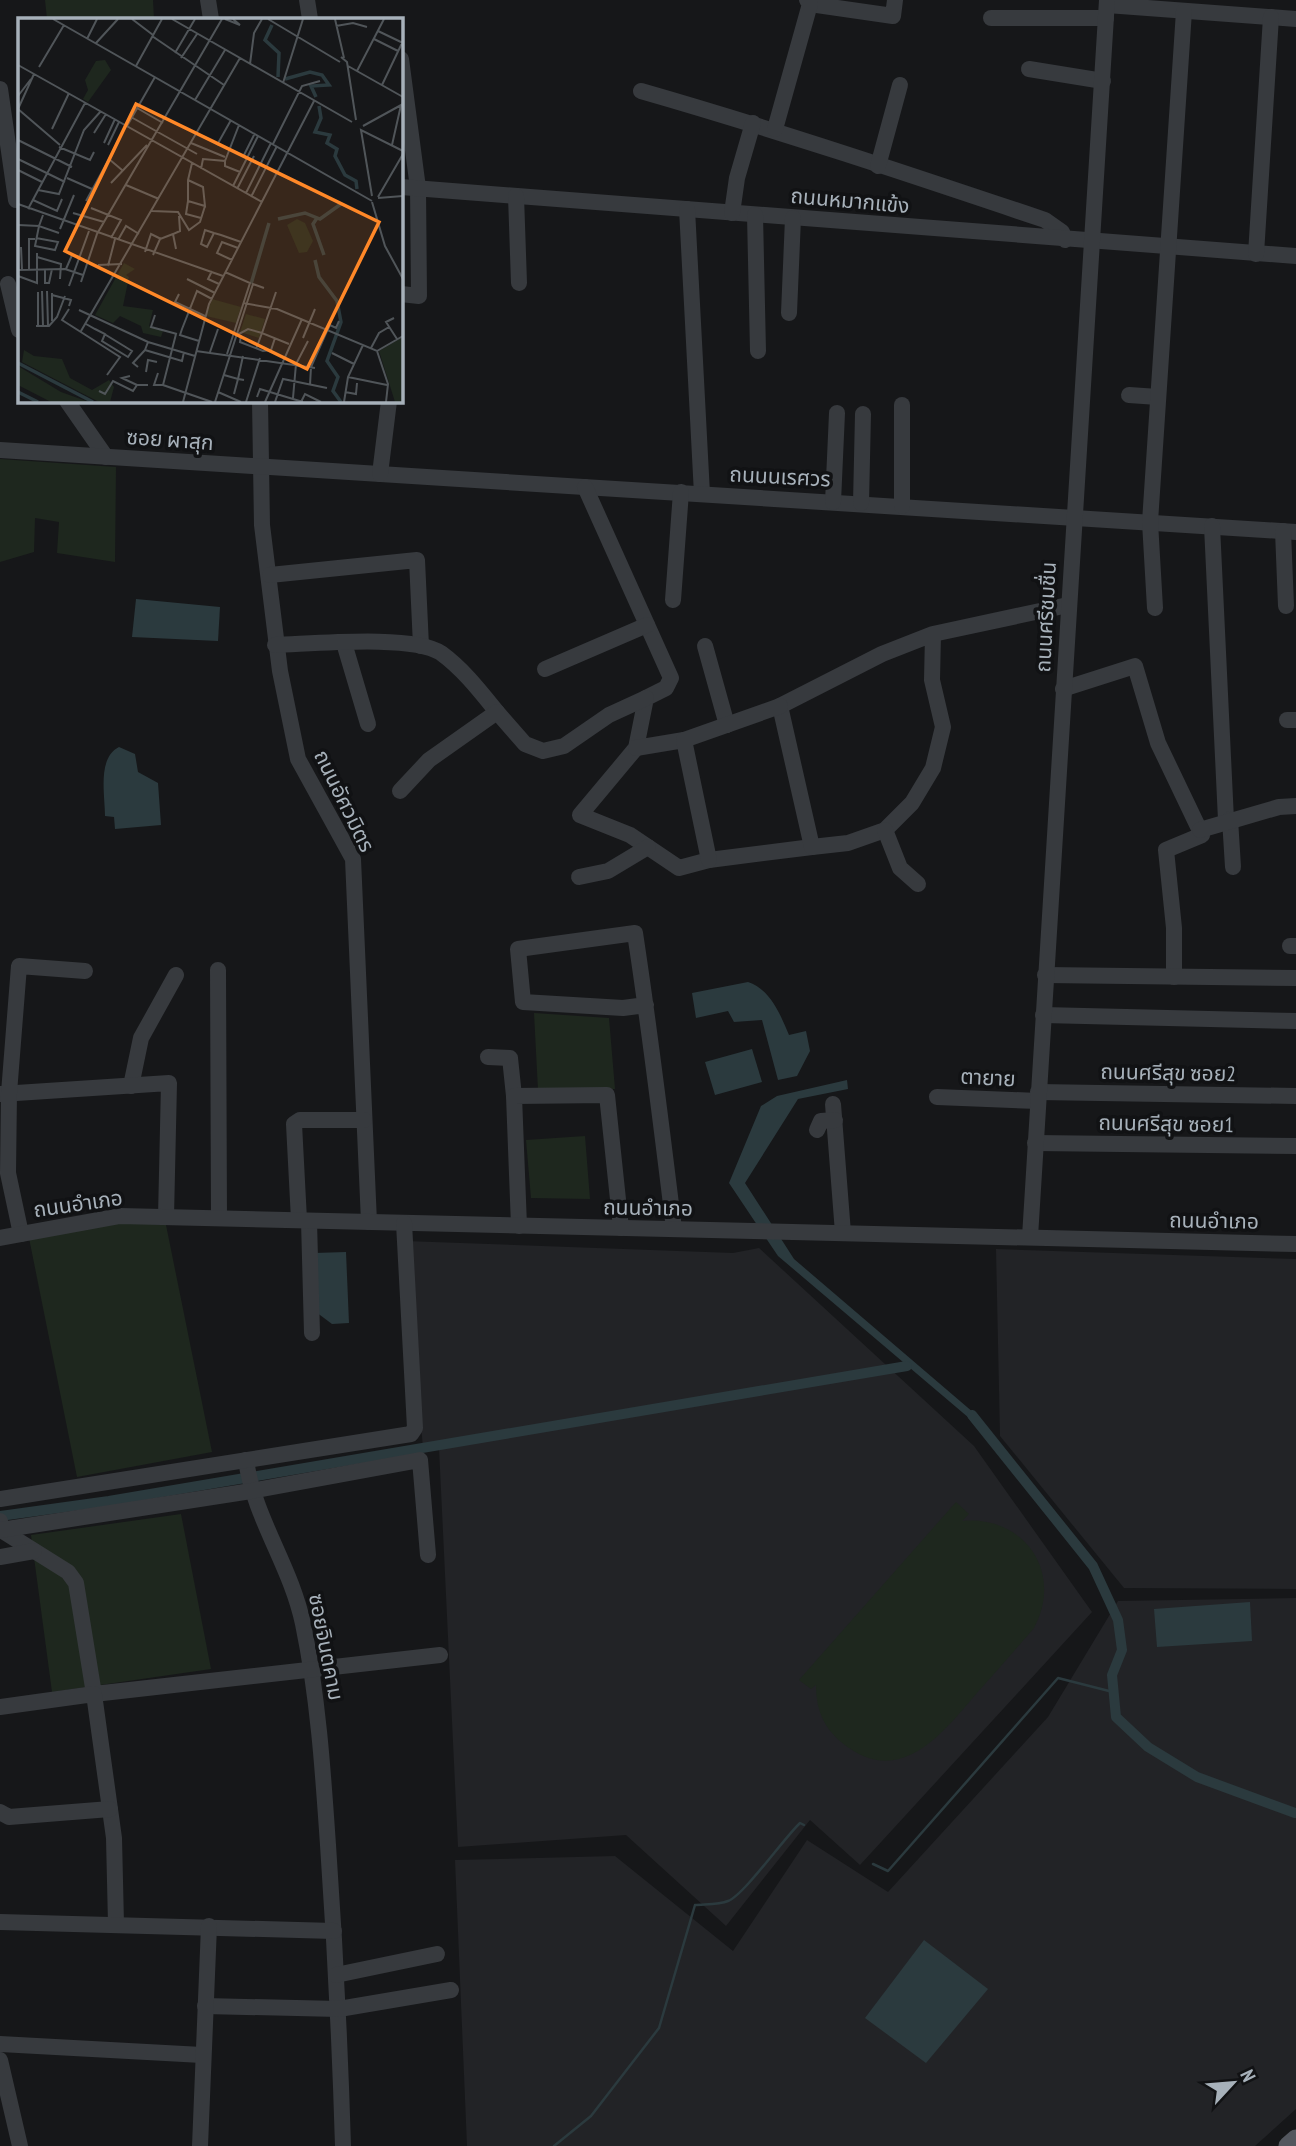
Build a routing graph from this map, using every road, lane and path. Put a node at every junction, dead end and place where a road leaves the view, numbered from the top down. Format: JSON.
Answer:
{"nodes":[{"id":1,"x":208,"y":0,"type":"edge"},
{"id":2,"x":307,"y":0,"type":"edge"},
{"id":3,"x":895,"y":0,"type":"edge"},
{"id":4,"x":809,"y":2,"type":"edge"},
{"id":5,"x":1107,"y":8,"type":"edge"},
{"id":6,"x":1184,"y":11,"type":"junction"},
{"id":7,"x":1270,"y":17,"type":"junction"},
{"id":8,"x":211,"y":18,"type":"edge"},
{"id":9,"x":310,"y":18,"type":"edge"},
{"id":10,"x":990,"y":18,"type":"dead end"},
{"id":11,"x":1296,"y":19,"type":"edge"},
{"id":12,"x":402,"y":68,"type":"edge"},
{"id":13,"x":1029,"y":69,"type":"dead end"},
{"id":14,"x":1103,"y":81,"type":"junction"},
{"id":15,"x":900,"y":85,"type":"dead end"},
{"id":16,"x":0,"y":89,"type":"edge"},
{"id":17,"x":641,"y":91,"type":"dead end"},
{"id":18,"x":753,"y":123,"type":"junction"},
{"id":19,"x":775,"y":129,"type":"junction"},
{"id":20,"x":8,"y":132,"type":"edge"},
{"id":21,"x":878,"y":166,"type":"junction"},
{"id":22,"x":402,"y":187,"type":"edge"},
{"id":23,"x":418,"y":188,"type":"junction"},
{"id":24,"x":516,"y":196,"type":"junction"},
{"id":25,"x":12,"y":201,"type":"edge"},
{"id":26,"x":687,"y":209,"type":"junction"},
{"id":27,"x":732,"y":213,"type":"junction"},
{"id":28,"x":755,"y":215,"type":"junction"},
{"id":29,"x":793,"y":218,"type":"junction"},
{"id":30,"x":1065,"y":240,"type":"junction"},
{"id":31,"x":1093,"y":242,"type":"junction"},
{"id":32,"x":1170,"y":248,"type":"junction"},
{"id":33,"x":1256,"y":254,"type":"junction"},
{"id":34,"x":1296,"y":257,"type":"edge"},
{"id":35,"x":520,"y":283,"type":"dead end"},
{"id":36,"x":8,"y":284,"type":"dead end"},
{"id":37,"x":402,"y":294,"type":"edge"},
{"id":38,"x":789,"y":313,"type":"dead end"},
{"id":39,"x":0,"y":327,"type":"edge"},
{"id":40,"x":18,"y":328,"type":"edge"},
{"id":41,"x":758,"y":351,"type":"dead end"},
{"id":42,"x":1129,"y":395,"type":"dead end"},
{"id":43,"x":1158,"y":397,"type":"junction"},
{"id":44,"x":68,"y":402,"type":"edge"},
{"id":45,"x":260,"y":402,"type":"edge"},
{"id":46,"x":388,"y":402,"type":"edge"},
{"id":47,"x":902,"y":405,"type":"dead end"},
{"id":48,"x":837,"y":413,"type":"dead end"},
{"id":49,"x":863,"y":414,"type":"dead end"},
{"id":50,"x":0,"y":450,"type":"edge"},
{"id":51,"x":106,"y":457,"type":"junction"},
{"id":52,"x":262,"y":467,"type":"junction"},
{"id":53,"x":380,"y":474,"type":"junction"},
{"id":54,"x":584,"y":487,"type":"junction"},
{"id":55,"x":681,"y":492,"type":"junction"},
{"id":56,"x":702,"y":494,"type":"junction"},
{"id":57,"x":833,"y":502,"type":"junction"},
{"id":58,"x":861,"y":503,"type":"junction"},
{"id":59,"x":902,"y":506,"type":"junction"},
{"id":60,"x":1073,"y":516,"type":"junction"},
{"id":61,"x":1150,"y":522,"type":"junction"},
{"id":62,"x":1212,"y":526,"type":"junction"},
{"id":63,"x":1290,"y":531,"type":"edge"},
{"id":64,"x":270,"y":575,"type":"junction"},
{"id":65,"x":673,"y":600,"type":"dead end"},
{"id":66,"x":1068,"y":605,"type":"junction"},
{"id":67,"x":1286,"y":606,"type":"dead end"},
{"id":68,"x":1155,"y":608,"type":"dead end"},
{"id":69,"x":647,"y":625,"type":"junction"},
{"id":70,"x":933,"y":634,"type":"junction"},
{"id":71,"x":344,"y":643,"type":"junction"},
{"id":72,"x":275,"y":645,"type":"junction"},
{"id":73,"x":421,"y":646,"type":"junction"},
{"id":74,"x":705,"y":646,"type":"dead end"},
{"id":75,"x":545,"y":670,"type":"dead end"},
{"id":76,"x":1063,"y":690,"type":"junction"},
{"id":77,"x":646,"y":698,"type":"junction"},
{"id":78,"x":780,"y":706,"type":"junction"},
{"id":79,"x":497,"y":712,"type":"junction"},
{"id":80,"x":368,"y":724,"type":"dead end"},
{"id":81,"x":727,"y":724,"type":"junction"},
{"id":82,"x":684,"y":740,"type":"junction"},
{"id":83,"x":636,"y":748,"type":"junction"},
{"id":84,"x":400,"y":791,"type":"dead end"},
{"id":85,"x":1296,"y":806,"type":"edge"},
{"id":86,"x":1228,"y":820,"type":"junction"},
{"id":87,"x":885,"y":830,"type":"junction"},
{"id":88,"x":1200,"y":830,"type":"junction"},
{"id":89,"x":648,"y":847,"type":"junction"},
{"id":90,"x":812,"y":847,"type":"junction"},
{"id":91,"x":709,"y":860,"type":"junction"},
{"id":92,"x":1233,"y":867,"type":"dead end"},
{"id":93,"x":579,"y":877,"type":"dead end"},
{"id":94,"x":918,"y":884,"type":"dead end"},
{"id":95,"x":218,"y":970,"type":"dead end"},
{"id":96,"x":85,"y":971,"type":"dead end"},
{"id":97,"x":176,"y":975,"type":"dead end"},
{"id":98,"x":1045,"y":975,"type":"junction"},
{"id":99,"x":1174,"y":977,"type":"junction"},
{"id":100,"x":1296,"y":978,"type":"edge"},
{"id":101,"x":646,"y":1004,"type":"junction"},
{"id":102,"x":1043,"y":1015,"type":"junction"},
{"id":103,"x":1296,"y":1021,"type":"edge"},
{"id":104,"x":488,"y":1057,"type":"dead end"},
{"id":105,"x":131,"y":1086,"type":"junction"},
{"id":106,"x":5,"y":1093,"type":"edge"},
{"id":107,"x":514,"y":1096,"type":"junction"},
{"id":108,"x":1038,"y":1096,"type":"junction"},
{"id":109,"x":1296,"y":1096,"type":"edge"},
{"id":110,"x":937,"y":1097,"type":"dead end"},
{"id":111,"x":365,"y":1120,"type":"junction"},
{"id":112,"x":817,"y":1130,"type":"dead end"},
{"id":113,"x":1035,"y":1143,"type":"junction"},
{"id":114,"x":1296,"y":1146,"type":"edge"},
{"id":115,"x":166,"y":1217,"type":"junction"},
{"id":116,"x":219,"y":1218,"type":"junction"},
{"id":117,"x":304,"y":1220,"type":"junction"},
{"id":118,"x":369,"y":1222,"type":"junction"},
{"id":119,"x":404,"y":1223,"type":"junction"},
{"id":120,"x":519,"y":1226,"type":"junction"},
{"id":121,"x":621,"y":1228,"type":"junction"},
{"id":122,"x":674,"y":1229,"type":"junction"},
{"id":123,"x":844,"y":1233,"type":"junction"},
{"id":124,"x":21,"y":1234,"type":"junction"},
{"id":125,"x":1030,"y":1237,"type":"junction"},
{"id":126,"x":0,"y":1238,"type":"edge"},
{"id":127,"x":1296,"y":1244,"type":"edge"},
{"id":128,"x":312,"y":1333,"type":"dead end"},
{"id":129,"x":248,"y":1477,"type":"junction"},
{"id":130,"x":0,"y":1499,"type":"edge"},
{"id":131,"x":1,"y":1528,"type":"edge"},
{"id":132,"x":34,"y":1550,"type":"junction"},
{"id":133,"x":0,"y":1556,"type":"edge"},
{"id":134,"x":428,"y":1556,"type":"dead end"},
{"id":135,"x":440,"y":1655,"type":"dead end"},
{"id":136,"x":310,"y":1668,"type":"junction"},
{"id":137,"x":94,"y":1694,"type":"junction"},
{"id":138,"x":0,"y":1707,"type":"edge"},
{"id":139,"x":110,"y":1809,"type":"junction"},
{"id":140,"x":0,"y":1812,"type":"edge"},
{"id":141,"x":0,"y":1922,"type":"edge"},
{"id":142,"x":116,"y":1924,"type":"junction"},
{"id":143,"x":209,"y":1926,"type":"junction"},
{"id":144,"x":334,"y":1931,"type":"junction"},
{"id":145,"x":438,"y":1954,"type":"dead end"},
{"id":146,"x":336,"y":1975,"type":"junction"},
{"id":147,"x":451,"y":1990,"type":"dead end"},
{"id":148,"x":205,"y":2006,"type":"junction"},
{"id":149,"x":339,"y":2009,"type":"junction"},
{"id":150,"x":0,"y":2044,"type":"edge"},
{"id":151,"x":202,"y":2055,"type":"junction"},
{"id":152,"x":0,"y":2060,"type":"edge"},
{"id":153,"x":1296,"y":2139,"type":"edge"},
{"id":154,"x":20,"y":2146,"type":"edge"},
{"id":155,"x":200,"y":2146,"type":"edge"},
{"id":156,"x":343,"y":2146,"type":"edge"},
{"id":157,"x":1287,"y":2146,"type":"edge"}],
"edges":[{"from":1,"to":8,"type":"street"},
{"from":2,"to":9,"type":"street"},
{"from":3,"to":4,"type":"street"},
{"from":4,"to":19,"type":"street"},
{"from":5,"to":6,"type":"street"},
{"from":5,"to":10,"type":"street"},
{"from":5,"to":14,"type":"street","name":"ถนนศรีชมชื่น"},
{"from":6,"to":7,"type":"street"},
{"from":6,"to":32,"type":"street"},
{"from":7,"to":11,"type":"street"},
{"from":7,"to":33,"type":"street"},
{"from":12,"to":23,"type":"street"},
{"from":13,"to":14,"type":"street"},
{"from":14,"to":31,"type":"street","name":"ถนนศรีชมชื่น"},
{"from":15,"to":21,"type":"street"},
{"from":16,"to":20,"type":"street"},
{"from":17,"to":18,"type":"street"},
{"from":18,"to":19,"type":"street"},
{"from":18,"to":27,"type":"street"},
{"from":19,"to":21,"type":"street"},
{"from":20,"to":25,"type":"street"},
{"from":21,"to":30,"type":"street"},
{"from":22,"to":23,"type":"street","name":"ถนนหมากแข้ง"},
{"from":23,"to":24,"type":"street","name":"ถนนหมากแข้ง"},
{"from":23,"to":37,"type":"street"},
{"from":24,"to":26,"type":"street","name":"ถนนหมากแข้ง"},
{"from":24,"to":35,"type":"street"},
{"from":26,"to":27,"type":"street","name":"ถนนหมากแข้ง"},
{"from":26,"to":56,"type":"street"},
{"from":27,"to":28,"type":"street","name":"ถนนหมากแข้ง"},
{"from":28,"to":29,"type":"street","name":"ถนนหมากแข้ง"},
{"from":28,"to":41,"type":"street"},
{"from":29,"to":30,"type":"street","name":"ถนนหมากแข้ง"},
{"from":29,"to":38,"type":"street"},
{"from":30,"to":31,"type":"street","name":"ถนนหมากแข้ง"},
{"from":31,"to":32,"type":"street","name":"ถนนหมากแข้ง"},
{"from":31,"to":60,"type":"street","name":"ถนนศรีชมชื่น"},
{"from":32,"to":33,"type":"street","name":"ถนนหมากแข้ง"},
{"from":32,"to":43,"type":"street"},
{"from":33,"to":34,"type":"street","name":"ถนนหมากแข้ง"},
{"from":36,"to":40,"type":"street"},
{"from":39,"to":40,"type":"street"},
{"from":42,"to":43,"type":"street"},
{"from":43,"to":61,"type":"street"},
{"from":44,"to":51,"type":"street"},
{"from":45,"to":52,"type":"street","name":"ถนนอัศวมิตร"},
{"from":46,"to":53,"type":"street"},
{"from":47,"to":59,"type":"street"},
{"from":48,"to":57,"type":"street"},
{"from":49,"to":58,"type":"street"},
{"from":50,"to":51,"type":"street","name":"ซอย ผาสุก"},
{"from":51,"to":52,"type":"street","name":"ซอย ผาสุก"},
{"from":52,"to":53,"type":"street","name":"ถนนนเรศวร"},
{"from":52,"to":64,"type":"street","name":"ถนนอัศวมิตร"},
{"from":53,"to":54,"type":"street","name":"ถนนนเรศวร"},
{"from":54,"to":55,"type":"street","name":"ถนนนเรศวร"},
{"from":54,"to":69,"type":"street"},
{"from":55,"to":56,"type":"street","name":"ถนนนเรศวร"},
{"from":55,"to":65,"type":"street"},
{"from":56,"to":57,"type":"street","name":"ถนนนเรศวร"},
{"from":57,"to":58,"type":"street","name":"ถนนนเรศวร"},
{"from":58,"to":59,"type":"street","name":"ถนนนเรศวร"},
{"from":59,"to":60,"type":"street","name":"ถนนนเรศวร"},
{"from":60,"to":61,"type":"street","name":"ถนนนเรศวร"},
{"from":60,"to":66,"type":"street","name":"ถนนศรีชมชื่น"},
{"from":61,"to":62,"type":"street","name":"ถนนนเรศวร"},
{"from":61,"to":68,"type":"street"},
{"from":62,"to":63,"type":"street","name":"ถนนนเรศวร"},
{"from":62,"to":86,"type":"street"},
{"from":63,"to":67,"type":"street"},
{"from":64,"to":72,"type":"street","name":"ถนนอัศวมิตร"},
{"from":64,"to":73,"type":"street"},
{"from":66,"to":70,"type":"street"},
{"from":66,"to":76,"type":"street","name":"ถนนศรีชมชื่น"},
{"from":69,"to":75,"type":"street"},
{"from":69,"to":77,"type":"street"},
{"from":70,"to":78,"type":"street"},
{"from":70,"to":87,"type":"street"},
{"from":71,"to":72,"type":"street"},
{"from":71,"to":73,"type":"street"},
{"from":71,"to":80,"type":"street"},
{"from":72,"to":111,"type":"street","name":"ถนนอัศวมิตร"},
{"from":73,"to":79,"type":"street"},
{"from":74,"to":81,"type":"street"},
{"from":76,"to":88,"type":"street"},
{"from":76,"to":98,"type":"street","name":"ถนนศรีชมชื่น"},
{"from":77,"to":79,"type":"street"},
{"from":77,"to":83,"type":"street"},
{"from":78,"to":81,"type":"street"},
{"from":78,"to":90,"type":"street"},
{"from":79,"to":84,"type":"street"},
{"from":81,"to":82,"type":"street"},
{"from":82,"to":83,"type":"street"},
{"from":82,"to":91,"type":"street"},
{"from":83,"to":89,"type":"street"},
{"from":85,"to":86,"type":"street"},
{"from":86,"to":88,"type":"street"},
{"from":86,"to":92,"type":"street"},
{"from":87,"to":90,"type":"street"},
{"from":87,"to":94,"type":"street"},
{"from":88,"to":99,"type":"street"},
{"from":89,"to":91,"type":"street"},
{"from":89,"to":93,"type":"street"},
{"from":90,"to":91,"type":"street"},
{"from":95,"to":116,"type":"street"},
{"from":96,"to":106,"type":"street"},
{"from":97,"to":105,"type":"street"},
{"from":98,"to":99,"type":"street"},
{"from":98,"to":102,"type":"street","name":"ถนนศรีชมชื่น"},
{"from":99,"to":100,"type":"street"},
{"from":101,"to":101,"type":"street"},
{"from":101,"to":122,"type":"street"},
{"from":102,"to":103,"type":"street"},
{"from":102,"to":108,"type":"street","name":"ถนนศรีชมชื่น"},
{"from":104,"to":107,"type":"street"},
{"from":105,"to":106,"type":"street"},
{"from":105,"to":115,"type":"street"},
{"from":106,"to":124,"type":"street"},
{"from":107,"to":120,"type":"street"},
{"from":107,"to":121,"type":"street"},
{"from":108,"to":109,"type":"street","name":"ถนนศรีสุข ซอย2"},
{"from":108,"to":110,"type":"street","name":"ตายาย"},
{"from":108,"to":113,"type":"street","name":"ถนนศรีชมชื่น"},
{"from":111,"to":117,"type":"street"},
{"from":111,"to":118,"type":"street","name":"ถนนอัศวมิตร"},
{"from":112,"to":123,"type":"street"},
{"from":113,"to":114,"type":"street","name":"ถนนศรีสุข ซอย1"},
{"from":113,"to":125,"type":"street","name":"ถนนศรีชมชื่น"},
{"from":115,"to":116,"type":"street","name":"ถนนอำเภอ"},
{"from":115,"to":124,"type":"street","name":"ถนนอำเภอ"},
{"from":116,"to":117,"type":"street","name":"ถนนอำเภอ"},
{"from":117,"to":118,"type":"street","name":"ถนนอำเภอ"},
{"from":117,"to":128,"type":"street"},
{"from":118,"to":119,"type":"street","name":"ถนนอำเภอ"},
{"from":119,"to":120,"type":"street","name":"ถนนอำเภอ"},
{"from":119,"to":129,"type":"street"},
{"from":120,"to":121,"type":"street","name":"ถนนอำเภอ"},
{"from":121,"to":122,"type":"street","name":"ถนนอำเภอ"},
{"from":122,"to":123,"type":"street","name":"ถนนอำเภอ"},
{"from":123,"to":125,"type":"street","name":"ถนนอำเภอ"},
{"from":124,"to":126,"type":"street","name":"ถนนอำเภอ"},
{"from":125,"to":127,"type":"street","name":"ถนนอำเภอ"},
{"from":129,"to":130,"type":"street"},
{"from":129,"to":131,"type":"street"},
{"from":129,"to":134,"type":"street"},
{"from":129,"to":136,"type":"street","name":"ซอยจินตคาม"},
{"from":131,"to":132,"type":"street"},
{"from":132,"to":133,"type":"street"},
{"from":132,"to":137,"type":"street"},
{"from":135,"to":136,"type":"street"},
{"from":136,"to":137,"type":"street"},
{"from":136,"to":144,"type":"street","name":"ซอยจินตคาม"},
{"from":137,"to":138,"type":"street"},
{"from":137,"to":139,"type":"street"},
{"from":139,"to":140,"type":"street"},
{"from":139,"to":142,"type":"street"},
{"from":141,"to":142,"type":"street"},
{"from":142,"to":143,"type":"street"},
{"from":143,"to":144,"type":"street"},
{"from":143,"to":148,"type":"street"},
{"from":144,"to":146,"type":"street","name":"ซอยจินตคาม"},
{"from":145,"to":146,"type":"street"},
{"from":146,"to":149,"type":"street","name":"ซอยจินตคาม"},
{"from":147,"to":149,"type":"street"},
{"from":148,"to":149,"type":"street"},
{"from":148,"to":151,"type":"street"},
{"from":149,"to":156,"type":"street","name":"ซอยจินตคาม"},
{"from":150,"to":151,"type":"street"},
{"from":151,"to":155,"type":"street"},
{"from":152,"to":154,"type":"street"},
{"from":153,"to":157,"type":"main road"}]}
